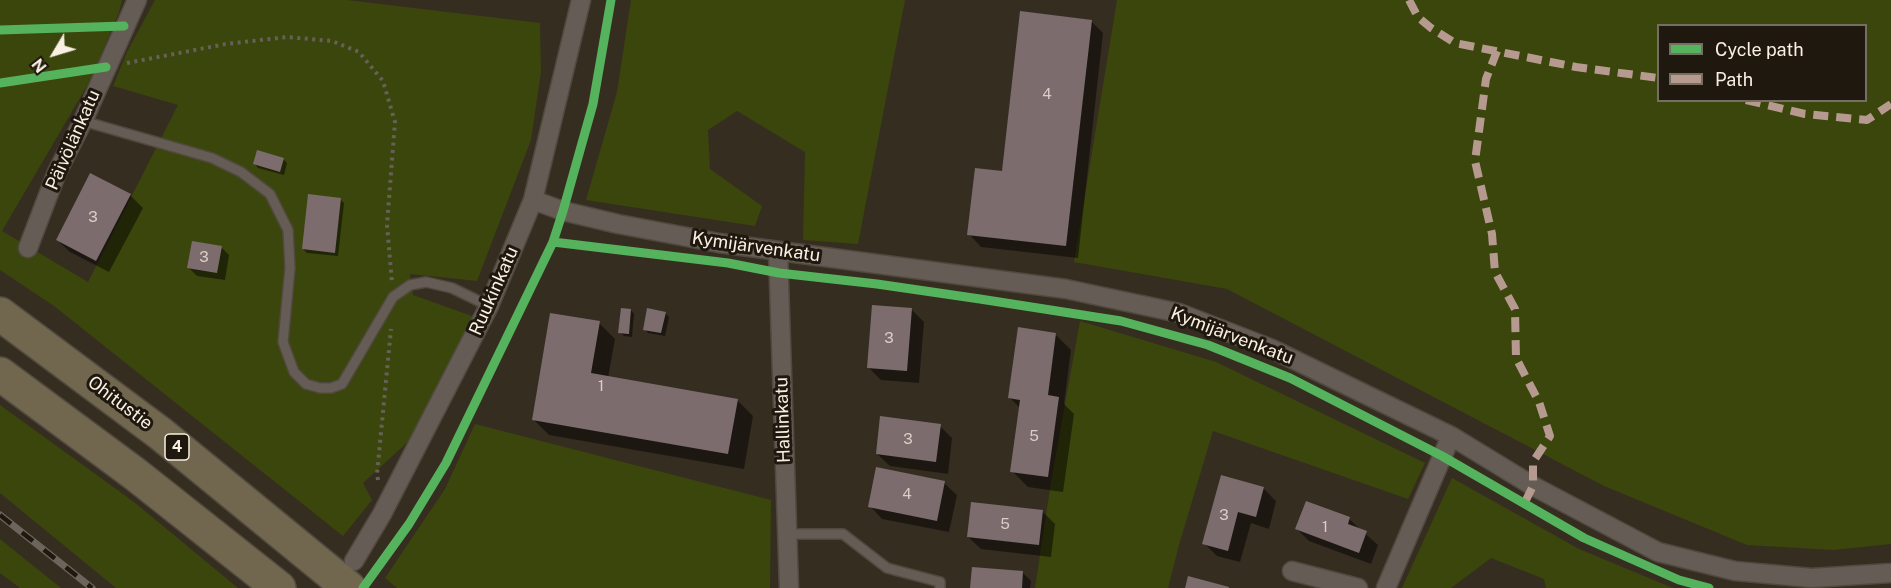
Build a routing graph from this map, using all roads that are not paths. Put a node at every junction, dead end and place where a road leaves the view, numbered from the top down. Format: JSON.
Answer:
{"nodes":[{"id":1,"x":137,"y":0,"type":"edge"},
{"id":2,"x":581,"y":0,"type":"edge"},
{"id":3,"x":83,"y":121,"type":"junction"},
{"id":4,"x":533,"y":200,"type":"junction"},
{"id":5,"x":28,"y":248,"type":"dead end"},
{"id":6,"x":778,"y":251,"type":"junction"},
{"id":7,"x":489,"y":306,"type":"junction"},
{"id":8,"x":0,"y":314,"type":"edge"},
{"id":9,"x":0,"y":374,"type":"edge"},
{"id":10,"x":1452,"y":436,"type":"junction"},
{"id":11,"x":787,"y":534,"type":"junction"},
{"id":12,"x":1292,"y":571,"type":"dead end"},
{"id":13,"x":1891,"y":573,"type":"edge"},
{"id":14,"x":352,"y":575,"type":"edge"},
{"id":15,"x":279,"y":588,"type":"edge"},
{"id":16,"x":789,"y":588,"type":"edge"},
{"id":17,"x":940,"y":588,"type":"edge"},
{"id":18,"x":1358,"y":588,"type":"edge"},
{"id":19,"x":1386,"y":588,"type":"edge"}],
"edges":[{"from":1,"to":3,"type":"street","name":"Päivölänkatu"},
{"from":2,"to":4,"type":"street","name":"Ruukinkatu"},
{"from":3,"to":5,"type":"street","name":"Päivölänkatu"},
{"from":3,"to":7,"type":"lane"},
{"from":4,"to":6,"type":"street","name":"Kymijärvenkatu"},
{"from":4,"to":7,"type":"street","name":"Ruukinkatu"},
{"from":6,"to":10,"type":"street","name":"Kymijärvenkatu"},
{"from":6,"to":11,"type":"street","name":"Hallinkatu"},
{"from":7,"to":14,"type":"street","name":"Ruukinkatu"},
{"from":8,"to":14,"type":"highway","name":"Ohitustie","number":"4"},
{"from":9,"to":15,"type":"highway"},
{"from":10,"to":13,"type":"street","name":"Kymijärvenkatu"},
{"from":10,"to":19,"type":"street"},
{"from":11,"to":16,"type":"street","name":"Hallinkatu"},
{"from":11,"to":17,"type":"lane"},
{"from":12,"to":18,"type":"street"}]}
